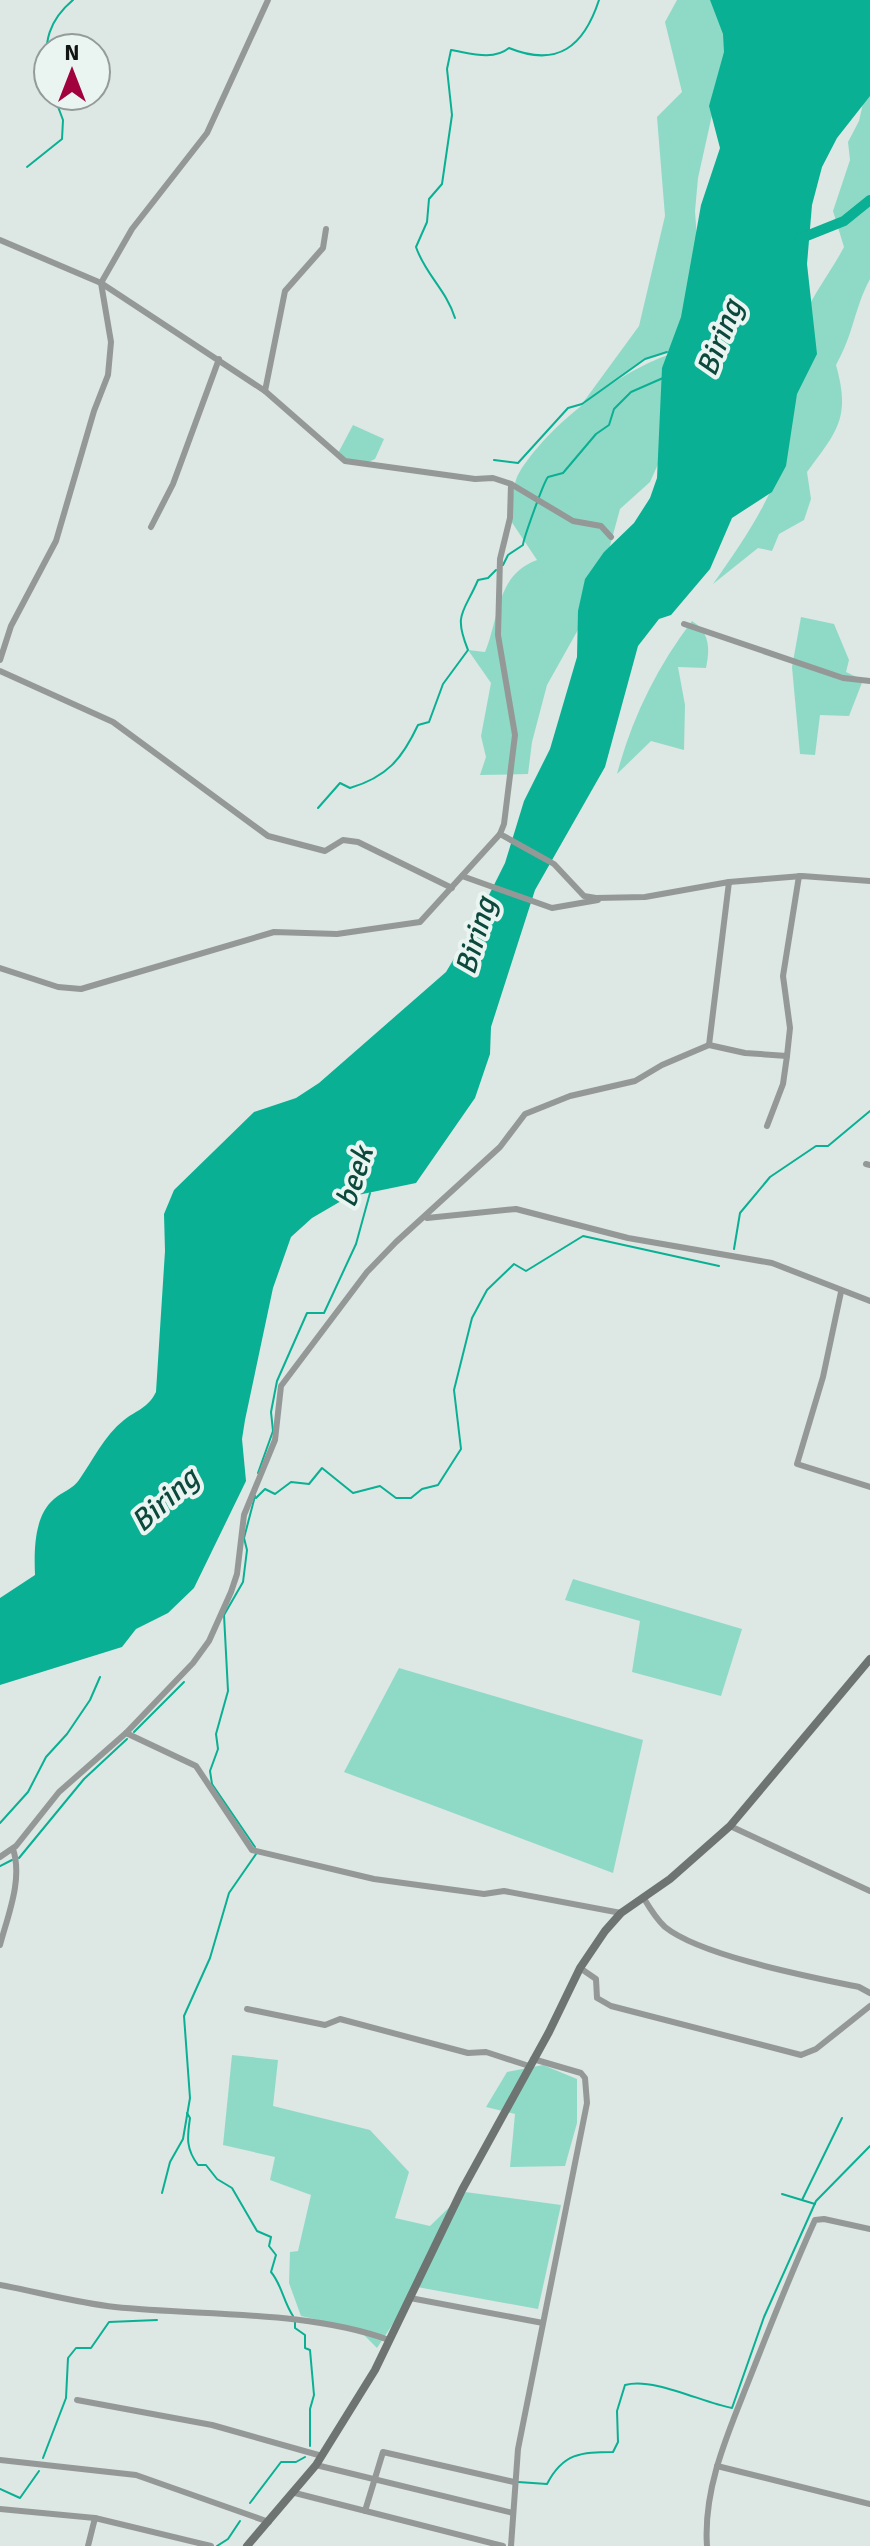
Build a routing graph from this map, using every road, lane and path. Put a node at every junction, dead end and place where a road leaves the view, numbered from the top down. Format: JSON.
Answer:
{"nodes":[{"id":1,"x":268,"y":0,"type":"edge"},
{"id":2,"x":326,"y":229,"type":"dead end"},
{"id":3,"x":0,"y":240,"type":"edge"},
{"id":4,"x":101,"y":283,"type":"junction"},
{"id":5,"x":219,"y":359,"type":"junction"},
{"id":6,"x":265,"y":391,"type":"junction"},
{"id":7,"x":511,"y":484,"type":"junction"},
{"id":8,"x":151,"y":527,"type":"dead end"},
{"id":9,"x":611,"y":537,"type":"dead end"},
{"id":10,"x":684,"y":624,"type":"dead end"},
{"id":11,"x":0,"y":660,"type":"edge"},
{"id":12,"x":0,"y":671,"type":"edge"},
{"id":13,"x":870,"y":681,"type":"edge"},
{"id":14,"x":500,"y":834,"type":"junction"},
{"id":15,"x":462,"y":876,"type":"junction"},
{"id":16,"x":799,"y":876,"type":"junction"},
{"id":17,"x":870,"y":881,"type":"edge"},
{"id":18,"x":729,"y":882,"type":"junction"},
{"id":19,"x":452,"y":888,"type":"junction"},
{"id":20,"x":609,"y":897,"type":"junction"},
{"id":21,"x":0,"y":968,"type":"edge"},
{"id":22,"x":709,"y":1045,"type":"junction"},
{"id":23,"x":787,"y":1056,"type":"junction"},
{"id":24,"x":767,"y":1126,"type":"dead end"},
{"id":25,"x":425,"y":1219,"type":"junction"},
{"id":26,"x":841,"y":1292,"type":"junction"},
{"id":27,"x":870,"y":1301,"type":"edge"},
{"id":28,"x":870,"y":1487,"type":"edge"},
{"id":29,"x":870,"y":1659,"type":"edge"},
{"id":30,"x":126,"y":1733,"type":"junction"},
{"id":31,"x":730,"y":1826,"type":"junction"},
{"id":32,"x":13,"y":1849,"type":"junction"},
{"id":33,"x":0,"y":1857,"type":"edge"},
{"id":34,"x":870,"y":1891,"type":"edge"},
{"id":35,"x":643,"y":1897,"type":"junction"},
{"id":36,"x":621,"y":1913,"type":"junction"},
{"id":37,"x":0,"y":1945,"type":"edge"},
{"id":38,"x":580,"y":1968,"type":"junction"},
{"id":39,"x":870,"y":1993,"type":"edge"},
{"id":40,"x":870,"y":2006,"type":"edge"},
{"id":41,"x":247,"y":2009,"type":"dead end"},
{"id":42,"x":531,"y":2062,"type":"junction"},
{"id":43,"x":870,"y":2229,"type":"edge"},
{"id":44,"x":0,"y":2285,"type":"edge"},
{"id":45,"x":410,"y":2298,"type":"junction"},
{"id":46,"x":543,"y":2323,"type":"junction"},
{"id":47,"x":389,"y":2340,"type":"junction"},
{"id":48,"x":77,"y":2400,"type":"dead end"},
{"id":49,"x":322,"y":2456,"type":"junction"},
{"id":50,"x":0,"y":2460,"type":"edge"},
{"id":51,"x":316,"y":2465,"type":"junction"},
{"id":52,"x":717,"y":2466,"type":"junction"},
{"id":53,"x":375,"y":2479,"type":"junction"},
{"id":54,"x":514,"y":2482,"type":"junction"},
{"id":55,"x":295,"y":2493,"type":"junction"},
{"id":56,"x":870,"y":2504,"type":"edge"},
{"id":57,"x":0,"y":2509,"type":"edge"},
{"id":58,"x":365,"y":2511,"type":"junction"},
{"id":59,"x":513,"y":2513,"type":"junction"},
{"id":60,"x":95,"y":2518,"type":"junction"},
{"id":61,"x":269,"y":2522,"type":"junction"},
{"id":62,"x":88,"y":2546,"type":"edge"},
{"id":63,"x":211,"y":2546,"type":"edge"},
{"id":64,"x":247,"y":2546,"type":"edge"},
{"id":65,"x":503,"y":2546,"type":"edge"},
{"id":66,"x":511,"y":2546,"type":"edge"},
{"id":67,"x":707,"y":2546,"type":"edge"}],
"edges":[{"from":1,"to":4,"type":"street"},
{"from":2,"to":6,"type":"street"},
{"from":3,"to":4,"type":"street"},
{"from":4,"to":5,"type":"street"},
{"from":4,"to":11,"type":"street"},
{"from":5,"to":6,"type":"street"},
{"from":5,"to":8,"type":"street"},
{"from":6,"to":7,"type":"street"},
{"from":7,"to":9,"type":"street"},
{"from":7,"to":14,"type":"street"},
{"from":10,"to":13,"type":"street"},
{"from":12,"to":19,"type":"street"},
{"from":14,"to":15,"type":"street"},
{"from":14,"to":20,"type":"street"},
{"from":15,"to":19,"type":"street"},
{"from":15,"to":20,"type":"street"},
{"from":16,"to":17,"type":"street"},
{"from":16,"to":18,"type":"street"},
{"from":16,"to":23,"type":"street"},
{"from":18,"to":20,"type":"street"},
{"from":18,"to":22,"type":"street"},
{"from":19,"to":21,"type":"street"},
{"from":22,"to":23,"type":"street"},
{"from":22,"to":25,"type":"street"},
{"from":23,"to":24,"type":"street"},
{"from":25,"to":26,"type":"street"},
{"from":25,"to":30,"type":"street"},
{"from":26,"to":27,"type":"street"},
{"from":26,"to":28,"type":"street"},
{"from":29,"to":31,"type":"street"},
{"from":30,"to":32,"type":"street"},
{"from":30,"to":36,"type":"street"},
{"from":31,"to":34,"type":"street"},
{"from":31,"to":35,"type":"street"},
{"from":32,"to":33,"type":"street"},
{"from":32,"to":37,"type":"street"},
{"from":35,"to":36,"type":"street"},
{"from":35,"to":39,"type":"street"},
{"from":36,"to":38,"type":"street"},
{"from":38,"to":40,"type":"street"},
{"from":38,"to":42,"type":"street"},
{"from":41,"to":42,"type":"street"},
{"from":42,"to":45,"type":"street"},
{"from":42,"to":46,"type":"street"},
{"from":43,"to":52,"type":"street"},
{"from":44,"to":47,"type":"street"},
{"from":45,"to":46,"type":"street"},
{"from":45,"to":47,"type":"street"},
{"from":46,"to":54,"type":"street"},
{"from":47,"to":49,"type":"street"},
{"from":48,"to":49,"type":"street"},
{"from":49,"to":51,"type":"street"},
{"from":50,"to":61,"type":"street"},
{"from":51,"to":53,"type":"street"},
{"from":51,"to":55,"type":"street"},
{"from":52,"to":56,"type":"street"},
{"from":52,"to":67,"type":"street"},
{"from":53,"to":54,"type":"street"},
{"from":53,"to":58,"type":"street"},
{"from":53,"to":59,"type":"street"},
{"from":54,"to":59,"type":"street"},
{"from":55,"to":58,"type":"street"},
{"from":55,"to":61,"type":"street"},
{"from":57,"to":60,"type":"street"},
{"from":58,"to":65,"type":"street"},
{"from":59,"to":66,"type":"street"},
{"from":60,"to":62,"type":"street"},
{"from":60,"to":63,"type":"street"},
{"from":61,"to":64,"type":"street"}]}
